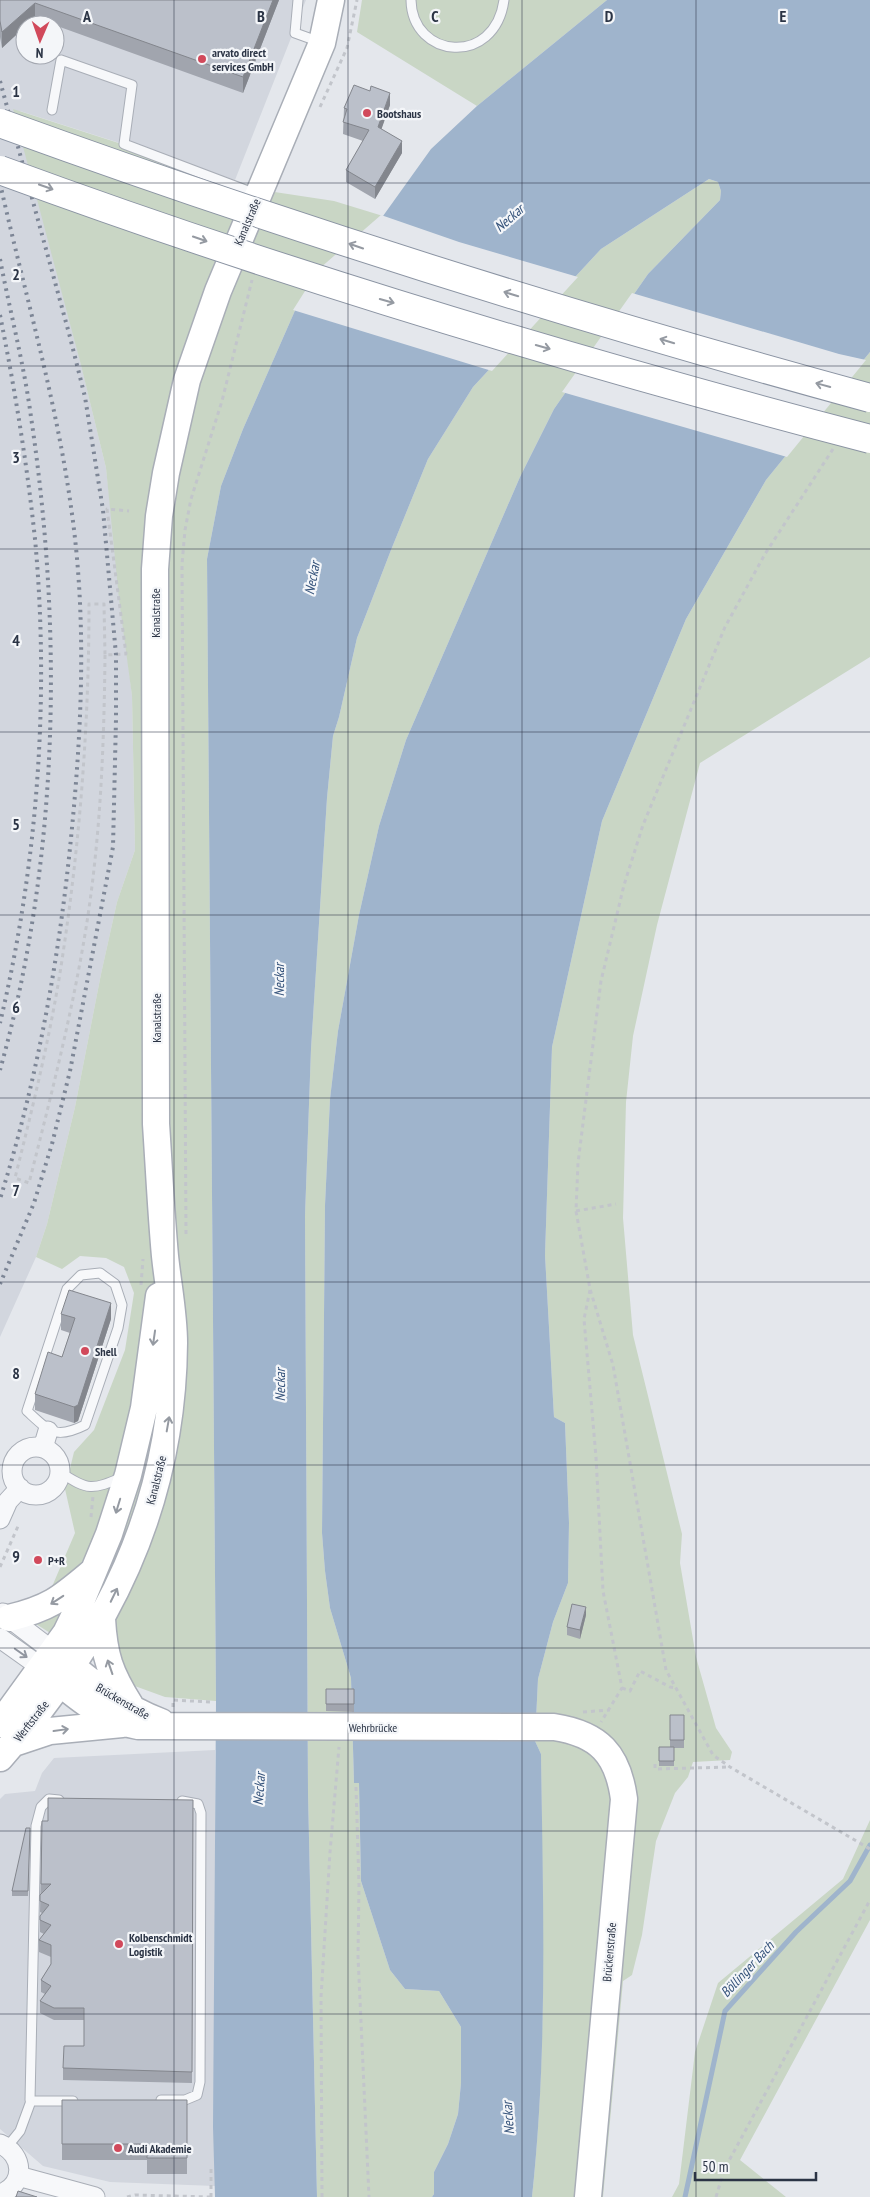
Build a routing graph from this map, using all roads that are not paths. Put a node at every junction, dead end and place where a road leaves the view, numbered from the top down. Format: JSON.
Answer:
{"nodes":[{"id":1,"x":298,"y":0,"type":"edge"},
{"id":2,"x":331,"y":0,"type":"edge"},
{"id":3,"x":411,"y":0,"type":"edge"},
{"id":4,"x":504,"y":0,"type":"edge"},
{"id":5,"x":322,"y":43,"type":"junction"},
{"id":6,"x":52,"y":110,"type":"dead end"},
{"id":7,"x":0,"y":123,"type":"edge"},
{"id":8,"x":0,"y":170,"type":"edge"},
{"id":9,"x":259,"y":195,"type":"junction"},
{"id":10,"x":870,"y":398,"type":"edge"},
{"id":11,"x":870,"y":439,"type":"edge"},
{"id":12,"x":175,"y":1249,"type":"junction"},
{"id":13,"x":46,"y":1439,"type":"junction"},
{"id":14,"x":60,"y":1472,"type":"junction"},
{"id":15,"x":128,"y":1475,"type":"junction"},
{"id":16,"x":20,"y":1488,"type":"junction"},
{"id":17,"x":0,"y":1519,"type":"edge"},
{"id":18,"x":95,"y":1569,"type":"junction"},
{"id":19,"x":102,"y":1619,"type":"junction"},
{"id":20,"x":3,"y":1622,"type":"edge"},
{"id":21,"x":57,"y":1668,"type":"junction"},
{"id":22,"x":127,"y":1717,"type":"junction"},
{"id":23,"x":173,"y":1717,"type":"joint"},
{"id":24,"x":572,"y":1730,"type":"joint"},
{"id":25,"x":5,"y":1742,"type":"edge"},
{"id":26,"x":68,"y":1800,"type":"edge"},
{"id":27,"x":172,"y":1800,"type":"edge"},
{"id":28,"x":30,"y":2100,"type":"dead end"},
{"id":29,"x":147,"y":2100,"type":"edge"},
{"id":30,"x":79,"y":2101,"type":"edge"},
{"id":31,"x":4,"y":2145,"type":"edge"},
{"id":32,"x":18,"y":2176,"type":"junction"},
{"id":33,"x":0,"y":2194,"type":"edge"},
{"id":34,"x":95,"y":2197,"type":"edge"},
{"id":35,"x":588,"y":2197,"type":"edge"}],
"edges":[{"from":1,"to":5,"type":"lane"},
{"from":2,"to":5,"type":"main road","name":"Kanalstraße"},
{"from":3,"to":4,"type":"lane"},
{"from":5,"to":9,"type":"main road","name":"Kanalstraße"},
{"from":6,"to":9,"type":"lane"},
{"from":10,"to":7,"type":"highway","one_way":true,"bridge":true},
{"from":8,"to":11,"type":"highway","one_way":true,"bridge":true},
{"from":9,"to":12,"type":"main road","name":"Kanalstraße"},
{"from":12,"to":15,"type":"main road","name":"Kanalstraße","one_way":true},
{"from":19,"to":12,"type":"main road","name":"Kanalstraße","one_way":true},
{"from":13,"to":13,"type":"lane"},
{"from":13,"to":14,"type":"street"},
{"from":13,"to":16,"type":"street"},
{"from":14,"to":15,"type":"lane"},
{"from":14,"to":16,"type":"street"},
{"from":15,"to":18,"type":"main road","name":"Kanalstraße","one_way":true},
{"from":16,"to":17,"type":"street"},
{"from":18,"to":20,"type":"main road","one_way":true},
{"from":18,"to":21,"type":"main road","name":"Kanalstraße"},
{"from":19,"to":21,"type":"main road","name":"Kanalstraße"},
{"from":22,"to":19,"type":"main road","one_way":true},
{"from":20,"to":21,"type":"street"},
{"from":21,"to":22,"type":"main road","name":"Brückenstraße"},
{"from":21,"to":25,"type":"main road","name":"Werftstraße"},
{"from":22,"to":23,"type":"main road","name":"Brückenstraße"},
{"from":25,"to":22,"type":"main road","one_way":true},
{"from":23,"to":24,"type":"main road","name":"Wehrbrücke"},
{"from":24,"to":35,"type":"main road","name":"Brückenstraße"},
{"from":26,"to":28,"type":"lane"},
{"from":27,"to":29,"type":"lane"},
{"from":30,"to":31,"type":"lane"},
{"from":31,"to":32,"type":"street"},
{"from":32,"to":33,"type":"street"},
{"from":32,"to":34,"type":"street"}]}
